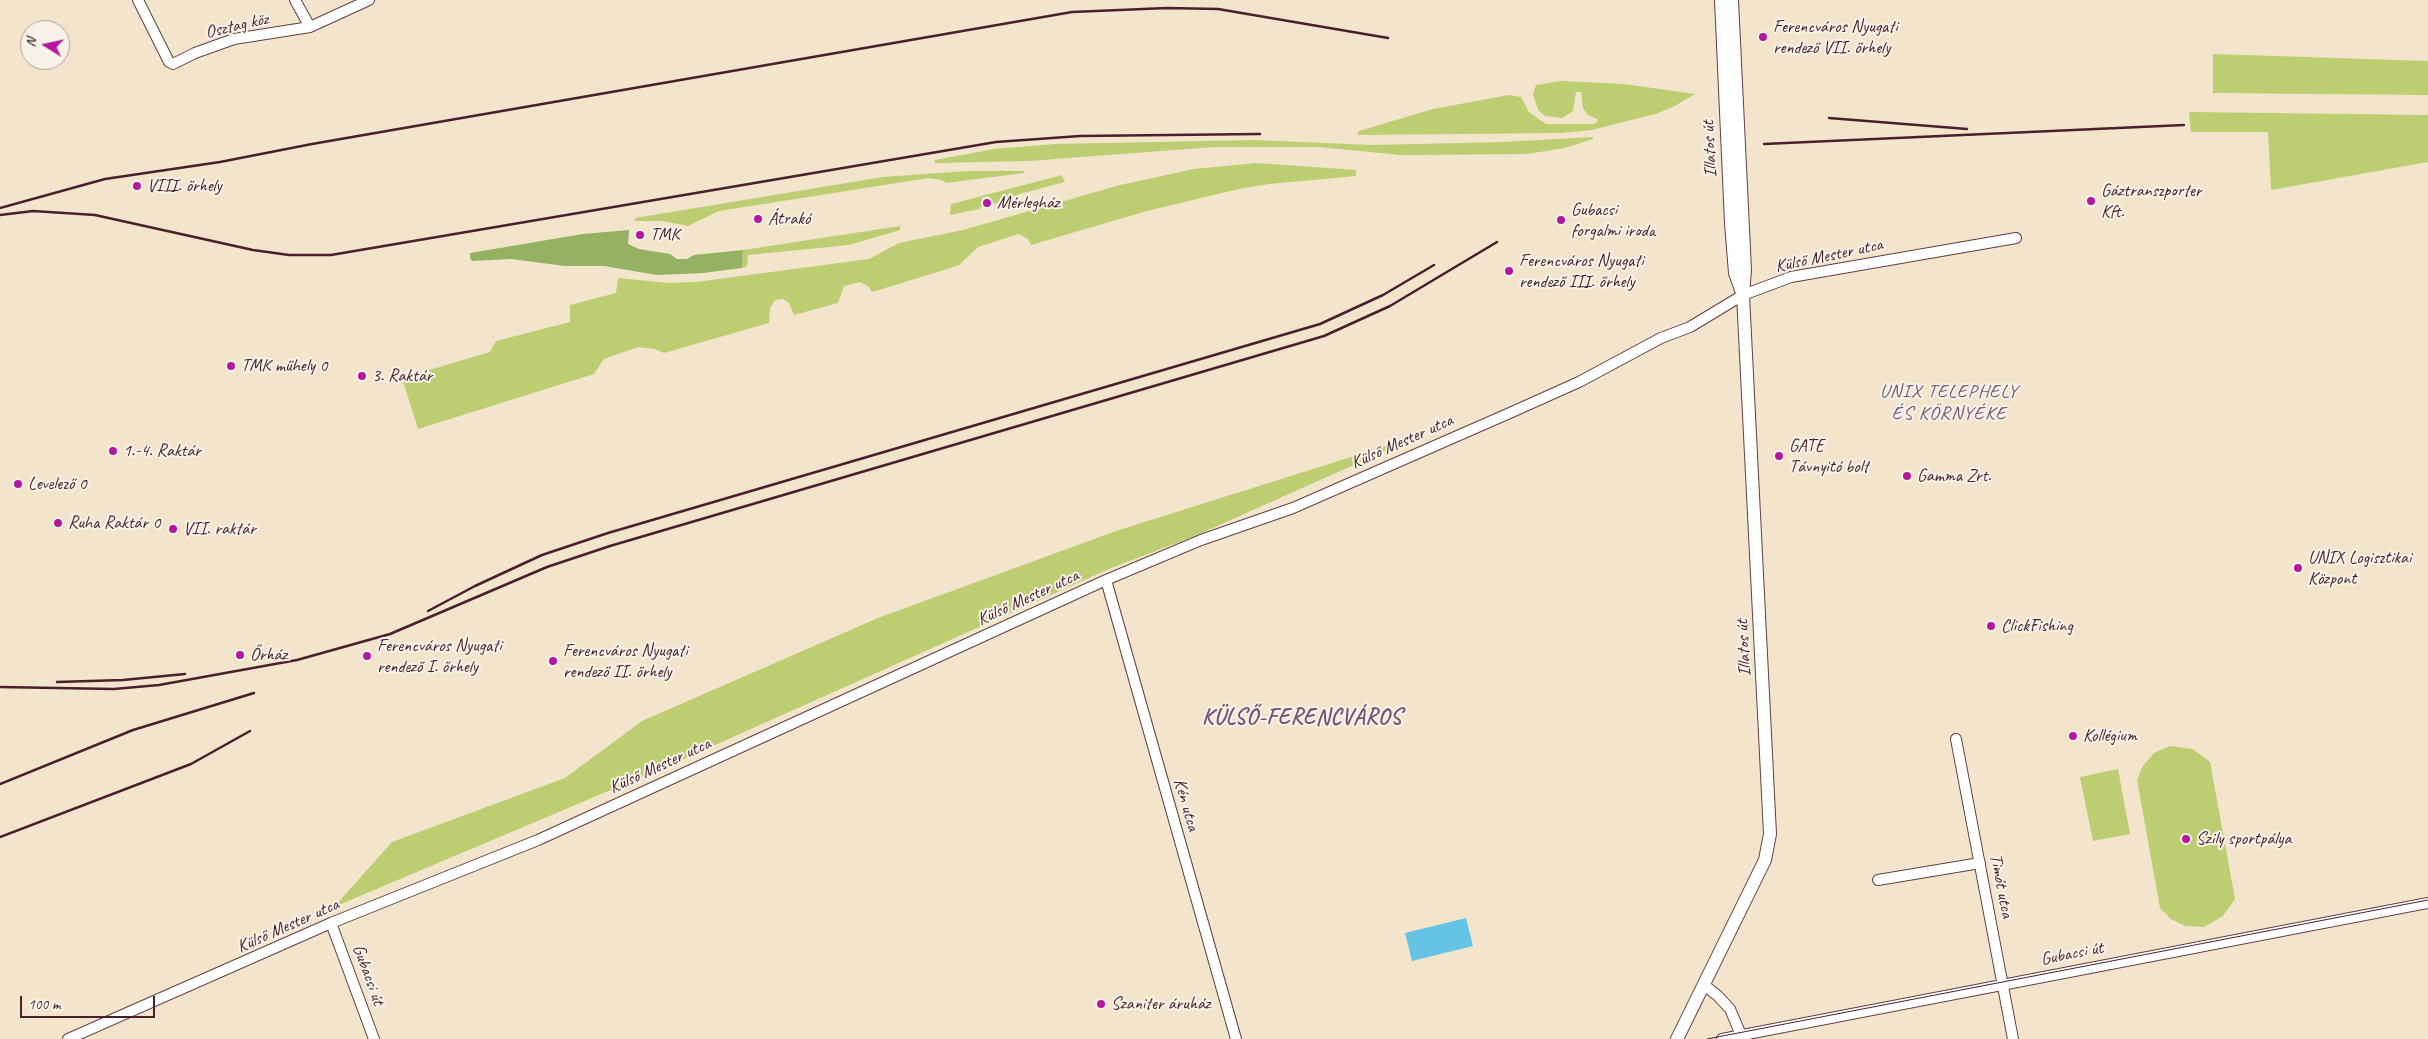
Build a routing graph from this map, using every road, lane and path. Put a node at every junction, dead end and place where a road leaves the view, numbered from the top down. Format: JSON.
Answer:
{"nodes":[{"id":1,"x":138,"y":0,"type":"edge"},
{"id":2,"x":295,"y":0,"type":"edge"},
{"id":3,"x":369,"y":0,"type":"edge"},
{"id":4,"x":1721,"y":0,"type":"edge"},
{"id":5,"x":1732,"y":0,"type":"edge"},
{"id":6,"x":310,"y":27,"type":"junction"},
{"id":7,"x":2016,"y":238,"type":"dead end"},
{"id":8,"x":1743,"y":295,"type":"junction"},
{"id":9,"x":1106,"y":580,"type":"junction"},
{"id":10,"x":1956,"y":739,"type":"dead end"},
{"id":11,"x":1980,"y":863,"type":"junction"},
{"id":12,"x":1878,"y":880,"type":"dead end"},
{"id":13,"x":2428,"y":903,"type":"edge"},
{"id":14,"x":331,"y":923,"type":"junction"},
{"id":15,"x":2003,"y":984,"type":"junction"},
{"id":16,"x":1704,"y":985,"type":"junction"},
{"id":17,"x":1742,"y":1035,"type":"junction"},
{"id":18,"x":68,"y":1039,"type":"edge"},
{"id":19,"x":374,"y":1039,"type":"edge"},
{"id":20,"x":1236,"y":1039,"type":"edge"},
{"id":21,"x":1677,"y":1039,"type":"edge"},
{"id":22,"x":1722,"y":1039,"type":"edge"},
{"id":23,"x":2013,"y":1039,"type":"edge"}],
"edges":[{"from":1,"to":6,"type":"street","name":"Osztag köz"},
{"from":2,"to":6,"type":"street"},
{"from":3,"to":6,"type":"street","name":"Osztag köz"},
{"from":4,"to":8,"type":"street","name":"Illatos út"},
{"from":5,"to":8,"type":"street","name":"Illatos út"},
{"from":7,"to":8,"type":"street","name":"Külső Mester utca"},
{"from":8,"to":9,"type":"street","name":"Külső Mester utca"},
{"from":8,"to":16,"type":"street","name":"Illatos út"},
{"from":9,"to":14,"type":"street","name":"Külső Mester utca"},
{"from":9,"to":20,"type":"street","name":"Kén utca"},
{"from":10,"to":11,"type":"street","name":"Timót utca"},
{"from":11,"to":12,"type":"street"},
{"from":11,"to":15,"type":"street","name":"Timót utca"},
{"from":13,"to":15,"type":"street","name":"Gubacsi út"},
{"from":14,"to":18,"type":"street","name":"Külső Mester utca"},
{"from":14,"to":19,"type":"street","name":"Gubacsi út"},
{"from":15,"to":17,"type":"street","name":"Gubacsi út"},
{"from":15,"to":23,"type":"street","name":"Timót utca"},
{"from":16,"to":17,"type":"street"},
{"from":16,"to":21,"type":"street","name":"Illatos út"},
{"from":17,"to":22,"type":"street","name":"Gubacsi út"}]}
